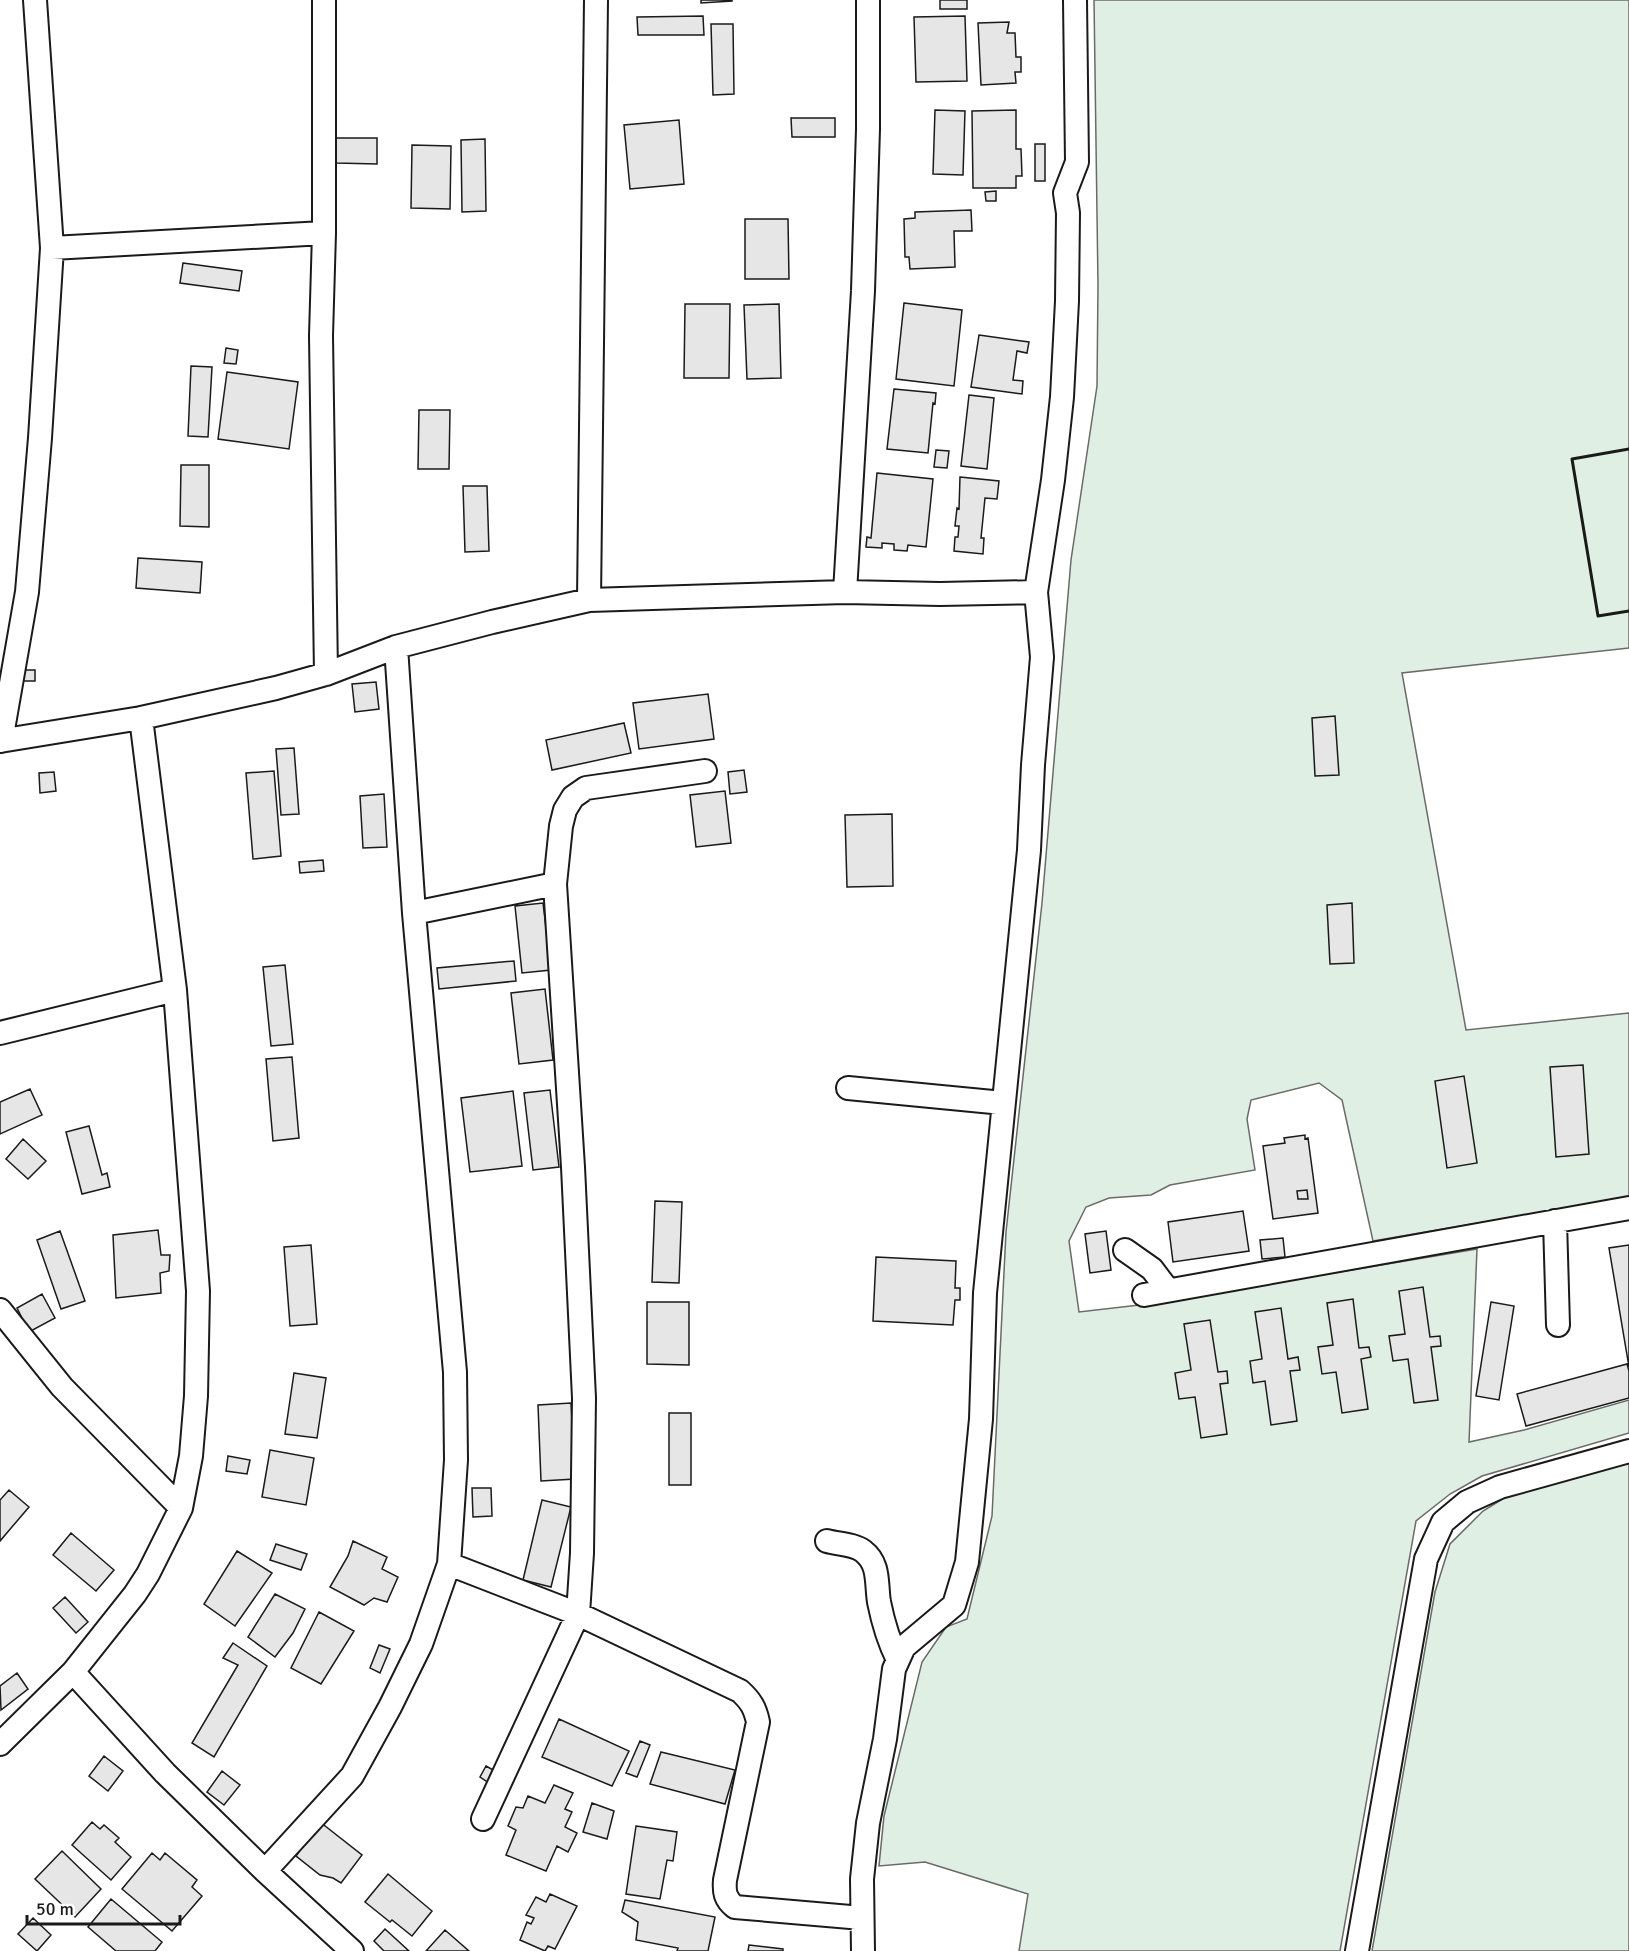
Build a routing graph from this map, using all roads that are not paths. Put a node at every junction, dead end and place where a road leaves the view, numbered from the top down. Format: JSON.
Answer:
{"nodes":[{"id":1,"x":35,"y":0,"type":"edge"},
{"id":2,"x":324,"y":0,"type":"edge"},
{"id":3,"x":596,"y":0,"type":"edge"},
{"id":4,"x":868,"y":0,"type":"edge"},
{"id":5,"x":1075,"y":0,"type":"edge"},
{"id":6,"x":324,"y":232,"type":"junction"},
{"id":7,"x":52,"y":248,"type":"junction"},
{"id":8,"x":845,"y":592,"type":"junction"},
{"id":9,"x":1036,"y":592,"type":"junction"},
{"id":10,"x":589,"y":600,"type":"junction"},
{"id":11,"x":396,"y":647,"type":"junction"},
{"id":12,"x":326,"y":674,"type":"junction"},
{"id":13,"x":141,"y":718,"type":"junction"},
{"id":14,"x":1,"y":741,"type":"edge"},
{"id":15,"x":705,"y":771,"type":"dead end"},
{"id":16,"x":555,"y":884,"type":"junction"},
{"id":17,"x":414,"y":913,"type":"junction"},
{"id":18,"x":175,"y":990,"type":"junction"},
{"id":19,"x":0,"y":1033,"type":"edge"},
{"id":20,"x":848,"y":1088,"type":"dead end"},
{"id":21,"x":1003,"y":1103,"type":"junction"},
{"id":22,"x":1629,"y":1208,"type":"edge"},
{"id":23,"x":1555,"y":1221,"type":"junction"},
{"id":24,"x":1125,"y":1250,"type":"dead end"},
{"id":25,"x":1168,"y":1290,"type":"junction"},
{"id":26,"x":1144,"y":1295,"type":"dead end"},
{"id":27,"x":0,"y":1310,"type":"edge"},
{"id":28,"x":1558,"y":1325,"type":"dead end"},
{"id":29,"x":1629,"y":1451,"type":"edge"},
{"id":30,"x":181,"y":1508,"type":"junction"},
{"id":31,"x":826,"y":1541,"type":"dead end"},
{"id":32,"x":449,"y":1564,"type":"junction"},
{"id":33,"x":578,"y":1614,"type":"junction"},
{"id":34,"x":898,"y":1660,"type":"junction"},
{"id":35,"x":73,"y":1671,"type":"junction"},
{"id":36,"x":0,"y":1744,"type":"edge"},
{"id":37,"x":483,"y":1819,"type":"dead end"},
{"id":38,"x":265,"y":1871,"type":"junction"},
{"id":39,"x":862,"y":1918,"type":"junction"},
{"id":40,"x":352,"y":1951,"type":"edge"},
{"id":41,"x":863,"y":1951,"type":"edge"},
{"id":42,"x":1357,"y":1951,"type":"edge"}],
"edges":[{"from":1,"to":7,"type":"street"},
{"from":2,"to":6,"type":"street"},
{"from":3,"to":10,"type":"street"},
{"from":4,"to":8,"type":"street"},
{"from":5,"to":9,"type":"street"},
{"from":6,"to":7,"type":"street"},
{"from":6,"to":12,"type":"street"},
{"from":7,"to":14,"type":"street"},
{"from":8,"to":9,"type":"street"},
{"from":8,"to":10,"type":"street"},
{"from":9,"to":21,"type":"street"},
{"from":10,"to":11,"type":"street"},
{"from":11,"to":12,"type":"street"},
{"from":11,"to":17,"type":"street"},
{"from":12,"to":13,"type":"street"},
{"from":13,"to":14,"type":"street"},
{"from":13,"to":18,"type":"street"},
{"from":15,"to":16,"type":"street"},
{"from":16,"to":17,"type":"street"},
{"from":16,"to":33,"type":"street"},
{"from":17,"to":32,"type":"street"},
{"from":18,"to":19,"type":"street"},
{"from":18,"to":30,"type":"street"},
{"from":20,"to":21,"type":"street"},
{"from":21,"to":34,"type":"street"},
{"from":22,"to":23,"type":"street"},
{"from":23,"to":25,"type":"street"},
{"from":23,"to":28,"type":"street"},
{"from":24,"to":25,"type":"street"},
{"from":25,"to":26,"type":"street"},
{"from":27,"to":30,"type":"street"},
{"from":29,"to":42,"type":"street"},
{"from":30,"to":35,"type":"street"},
{"from":31,"to":34,"type":"street"},
{"from":32,"to":33,"type":"street"},
{"from":32,"to":38,"type":"street"},
{"from":33,"to":37,"type":"street"},
{"from":33,"to":39,"type":"street"},
{"from":34,"to":39,"type":"street"},
{"from":35,"to":36,"type":"street"},
{"from":35,"to":38,"type":"street"},
{"from":38,"to":40,"type":"street"},
{"from":39,"to":41,"type":"street"}]}
